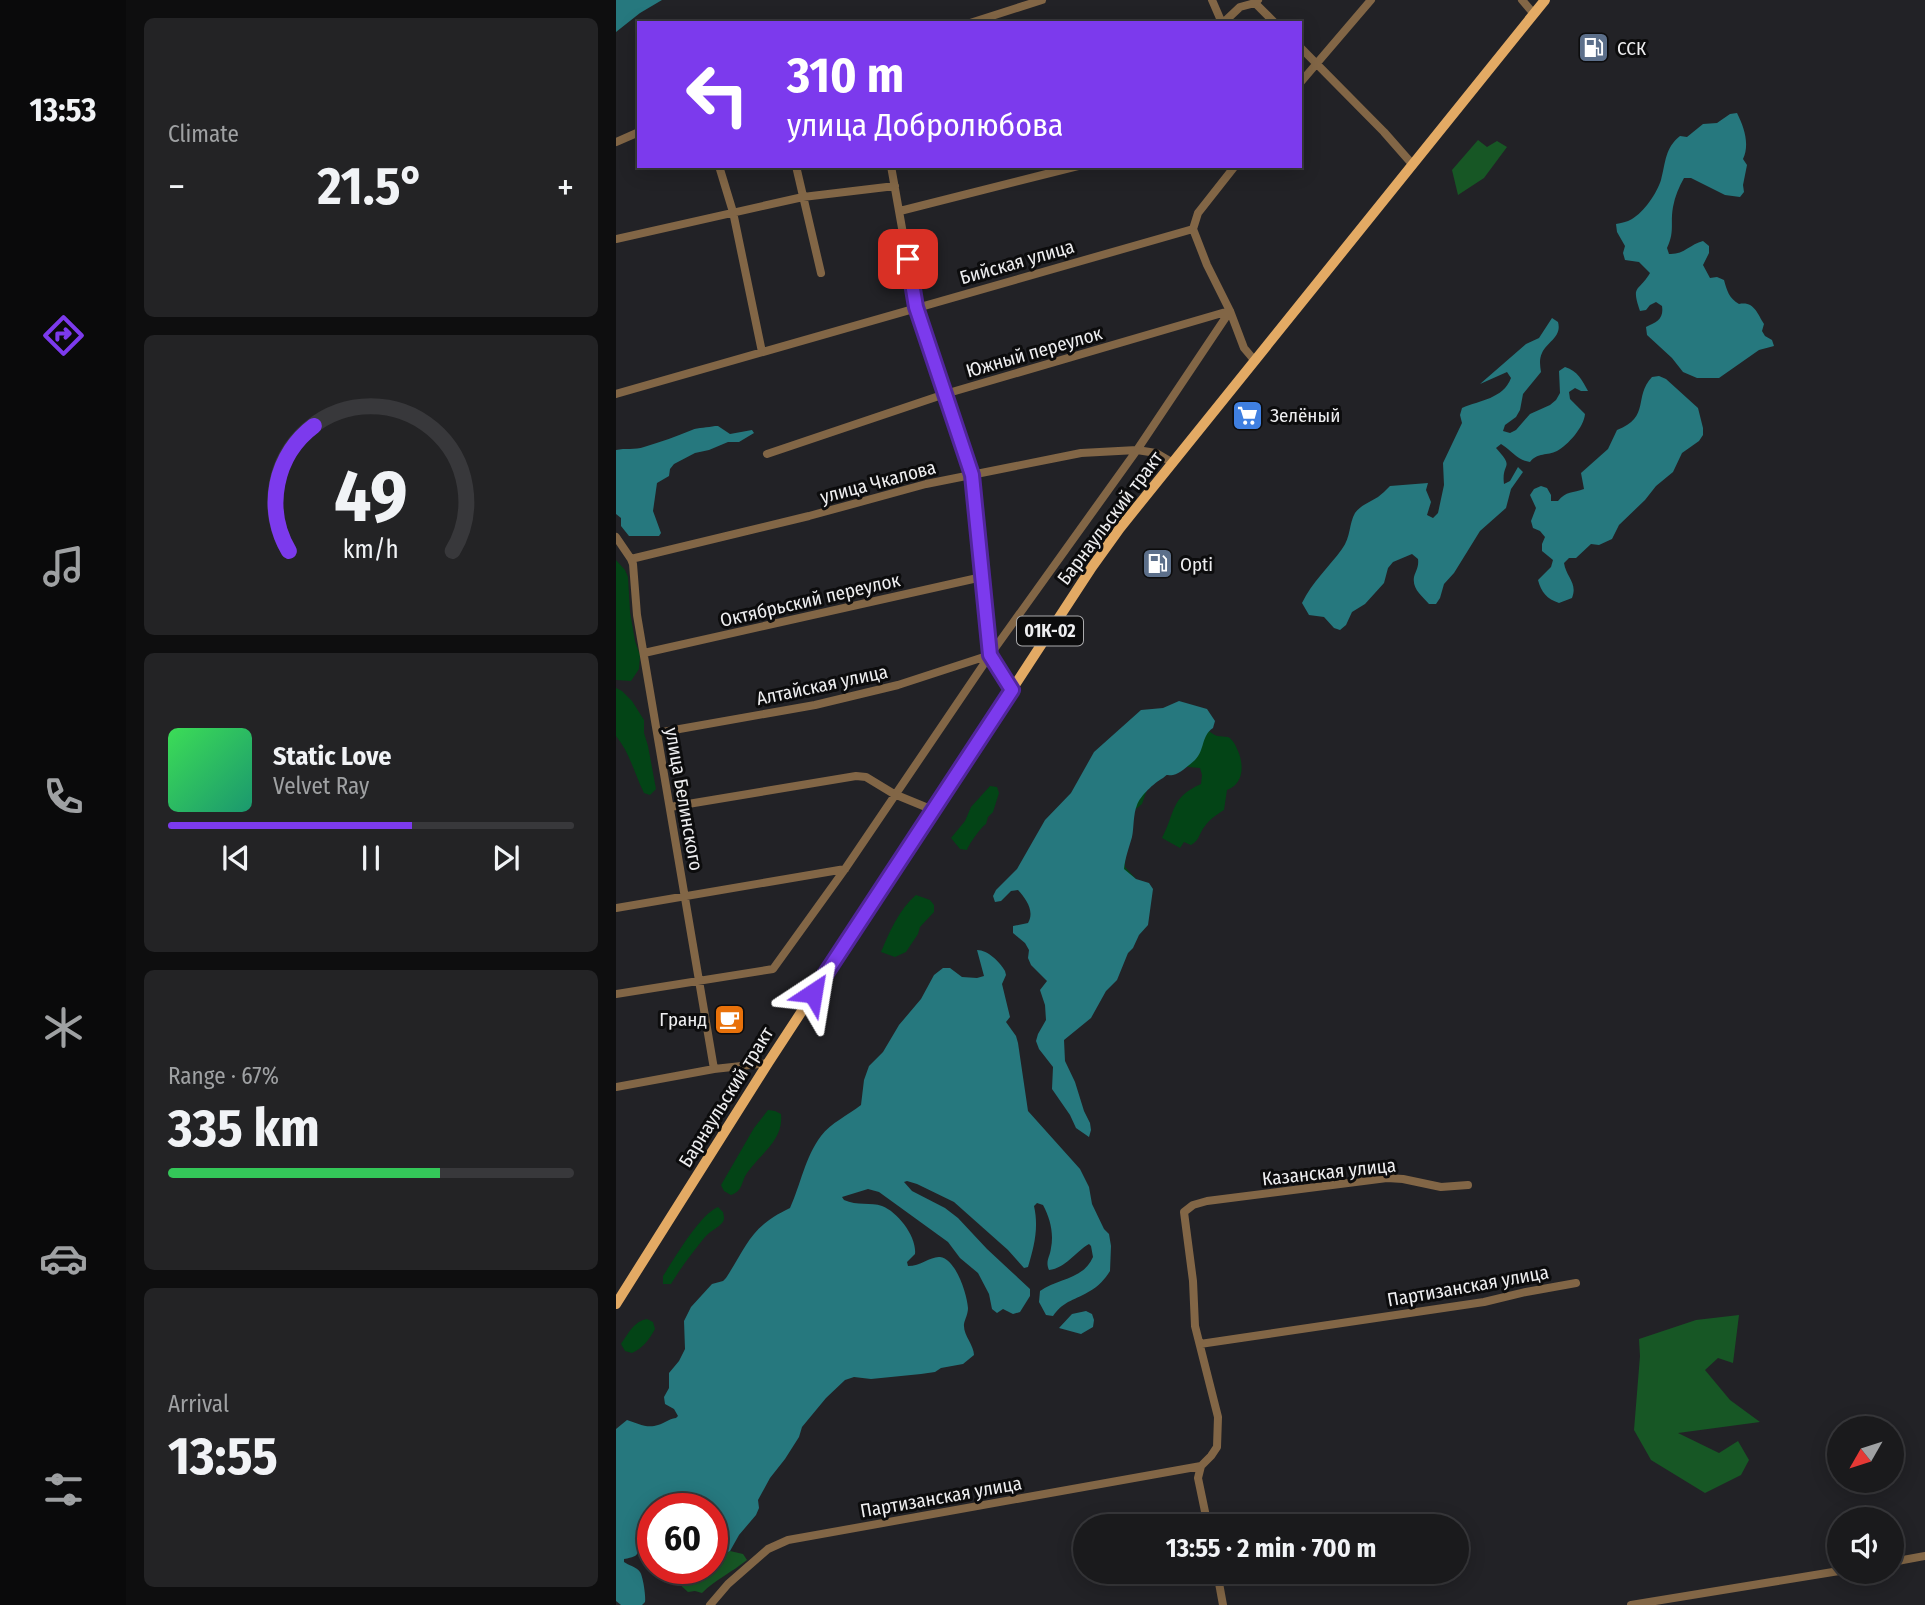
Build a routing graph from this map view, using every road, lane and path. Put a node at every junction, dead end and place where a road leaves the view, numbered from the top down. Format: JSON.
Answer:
{"nodes":[{"id":1,"x":1042,"y":0,"type":"edge"},
{"id":2,"x":1212,"y":0,"type":"edge"},
{"id":3,"x":1371,"y":0,"type":"edge"},
{"id":4,"x":1522,"y":0,"type":"edge"},
{"id":5,"x":1545,"y":0,"type":"edge"},
{"id":6,"x":1256,"y":1,"type":"edge"},
{"id":7,"x":1534,"y":14,"type":"junction"},
{"id":8,"x":976,"y":21,"type":"edge"},
{"id":9,"x":1222,"y":21,"type":"edge"},
{"id":10,"x":1225,"y":21,"type":"edge"},
{"id":11,"x":1273,"y":21,"type":"edge"},
{"id":12,"x":1302,"y":49,"type":"edge"},
{"id":13,"x":1316,"y":63,"type":"junction"},
{"id":14,"x":1302,"y":80,"type":"edge"},
{"id":15,"x":637,"y":133,"type":"edge"},
{"id":16,"x":616,"y":142,"type":"edge"},
{"id":17,"x":1413,"y":165,"type":"junction"},
{"id":18,"x":720,"y":168,"type":"edge"},
{"id":19,"x":796,"y":168,"type":"edge"},
{"id":20,"x":891,"y":168,"type":"edge"},
{"id":21,"x":1069,"y":168,"type":"edge"},
{"id":22,"x":1233,"y":168,"type":"edge"},
{"id":23,"x":895,"y":186,"type":"junction"},
{"id":24,"x":803,"y":197,"type":"junction"},
{"id":25,"x":900,"y":211,"type":"junction"},
{"id":26,"x":733,"y":212,"type":"junction"},
{"id":27,"x":1193,"y":229,"type":"junction"},
{"id":28,"x":616,"y":239,"type":"edge"},
{"id":29,"x":821,"y":273,"type":"dead end"},
{"id":30,"x":916,"y":307,"type":"junction"},
{"id":31,"x":1230,"y":311,"type":"junction"},
{"id":32,"x":762,"y":352,"type":"junction"},
{"id":33,"x":1255,"y":361,"type":"junction"},
{"id":34,"x":616,"y":394,"type":"edge"},
{"id":35,"x":945,"y":394,"type":"junction"},
{"id":36,"x":1138,"y":450,"type":"junction"},
{"id":37,"x":767,"y":454,"type":"dead end"},
{"id":38,"x":1174,"y":463,"type":"junction"},
{"id":39,"x":972,"y":475,"type":"junction"},
{"id":40,"x":616,"y":537,"type":"edge"},
{"id":41,"x":631,"y":559,"type":"junction"},
{"id":42,"x":982,"y":577,"type":"junction"},
{"id":43,"x":644,"y":653,"type":"junction"},
{"id":44,"x":990,"y":655,"type":"junction"},
{"id":45,"x":1012,"y":690,"type":"junction"},
{"id":46,"x":657,"y":733,"type":"junction"},
{"id":47,"x":894,"y":794,"type":"junction"},
{"id":48,"x":670,"y":807,"type":"junction"},
{"id":49,"x":933,"y":810,"type":"junction"},
{"id":50,"x":845,"y":869,"type":"junction"},
{"id":51,"x":685,"y":895,"type":"junction"},
{"id":52,"x":616,"y":908,"type":"edge"},
{"id":53,"x":699,"y":980,"type":"junction"},
{"id":54,"x":616,"y":994,"type":"edge"},
{"id":55,"x":768,"y":1063,"type":"junction"},
{"id":56,"x":714,"y":1069,"type":"junction"},
{"id":57,"x":616,"y":1087,"type":"edge"},
{"id":58,"x":1468,"y":1185,"type":"dead end"},
{"id":59,"x":1576,"y":1283,"type":"dead end"},
{"id":60,"x":616,"y":1304,"type":"edge"},
{"id":61,"x":1200,"y":1344,"type":"junction"},
{"id":62,"x":1200,"y":1466,"type":"junction"},
{"id":63,"x":1206,"y":1514,"type":"edge"},
{"id":64,"x":1925,"y":1556,"type":"edge"},
{"id":65,"x":1904,"y":1560,"type":"edge"},
{"id":66,"x":1827,"y":1573,"type":"edge"},
{"id":67,"x":1219,"y":1584,"type":"edge"},
{"id":68,"x":710,"y":1605,"type":"edge"},
{"id":69,"x":1223,"y":1605,"type":"edge"},
{"id":70,"x":1631,"y":1605,"type":"edge"}],
"edges":[{"from":1,"to":8,"type":"street"},
{"from":2,"to":9,"type":"street"},
{"from":3,"to":13,"type":"street"},
{"from":4,"to":7,"type":"street"},
{"from":5,"to":7,"type":"main road","name":"Барнаульский тракт","number":"01К-02"},
{"from":6,"to":10,"type":"street"},
{"from":6,"to":11,"type":"street"},
{"from":7,"to":17,"type":"main road","name":"Барнаульский тракт","number":"01К-02"},
{"from":12,"to":13,"type":"street"},
{"from":13,"to":14,"type":"street"},
{"from":13,"to":17,"type":"street"},
{"from":15,"to":16,"type":"street"},
{"from":17,"to":33,"type":"main road","name":"Барнаульский тракт","number":"01К-02"},
{"from":18,"to":26,"type":"street"},
{"from":19,"to":24,"type":"street"},
{"from":20,"to":23,"type":"street"},
{"from":21,"to":25,"type":"street"},
{"from":22,"to":27,"type":"street"},
{"from":23,"to":24,"type":"street"},
{"from":23,"to":25,"type":"street"},
{"from":24,"to":26,"type":"street"},
{"from":24,"to":29,"type":"street"},
{"from":25,"to":30,"type":"street"},
{"from":26,"to":28,"type":"street"},
{"from":26,"to":32,"type":"street"},
{"from":27,"to":30,"type":"street","name":"Бийская улица"},
{"from":27,"to":31,"type":"street"},
{"from":30,"to":32,"type":"street","name":"Бийская улица"},
{"from":30,"to":35,"type":"street"},
{"from":31,"to":33,"type":"street"},
{"from":31,"to":35,"type":"street","name":"Южный переулок"},
{"from":31,"to":36,"type":"street"},
{"from":32,"to":34,"type":"street","name":"Бийская улица"},
{"from":33,"to":38,"type":"main road","name":"Барнаульский тракт","number":"01К-02"},
{"from":35,"to":37,"type":"street","name":"Южный переулок"},
{"from":35,"to":39,"type":"street"},
{"from":36,"to":38,"type":"street","name":"улица Чкалова"},
{"from":36,"to":39,"type":"street","name":"улица Чкалова"},
{"from":36,"to":44,"type":"street"},
{"from":38,"to":45,"type":"main road","name":"Барнаульский тракт","number":"01К-02"},
{"from":39,"to":41,"type":"street","name":"улица Чкалова"},
{"from":39,"to":42,"type":"street"},
{"from":40,"to":41,"type":"street","name":"улица Белинского"},
{"from":41,"to":43,"type":"street","name":"улица Белинского"},
{"from":42,"to":43,"type":"street","name":"Октябрьский переулок"},
{"from":42,"to":44,"type":"street"},
{"from":43,"to":46,"type":"street","name":"улица Белинского"},
{"from":44,"to":45,"type":"street"},
{"from":44,"to":46,"type":"street","name":"Алтайская улица"},
{"from":44,"to":47,"type":"street"},
{"from":45,"to":49,"type":"main road","name":"Барнаульский тракт","number":"01К-02"},
{"from":46,"to":48,"type":"street","name":"улица Белинского"},
{"from":47,"to":48,"type":"street"},
{"from":47,"to":49,"type":"street"},
{"from":47,"to":50,"type":"street"},
{"from":48,"to":51,"type":"street","name":"улица Белинского"},
{"from":49,"to":55,"type":"main road","name":"Барнаульский тракт","number":"01К-02"},
{"from":50,"to":51,"type":"street"},
{"from":50,"to":53,"type":"street"},
{"from":51,"to":52,"type":"street"},
{"from":51,"to":53,"type":"street","name":"улица Белинского"},
{"from":53,"to":54,"type":"street"},
{"from":53,"to":56,"type":"street","name":"улица Белинского"},
{"from":55,"to":56,"type":"street"},
{"from":55,"to":60,"type":"main road","name":"Барнаульский тракт","number":"01К-02"},
{"from":56,"to":57,"type":"street"},
{"from":58,"to":61,"type":"street","name":"Казанская улица"},
{"from":59,"to":61,"type":"street","name":"Партизанская улица"},
{"from":61,"to":62,"type":"street"},
{"from":62,"to":63,"type":"street"},
{"from":62,"to":68,"type":"street","name":"Партизанская улица"},
{"from":64,"to":65,"type":"street"},
{"from":66,"to":70,"type":"street"},
{"from":67,"to":69,"type":"street"}]}
